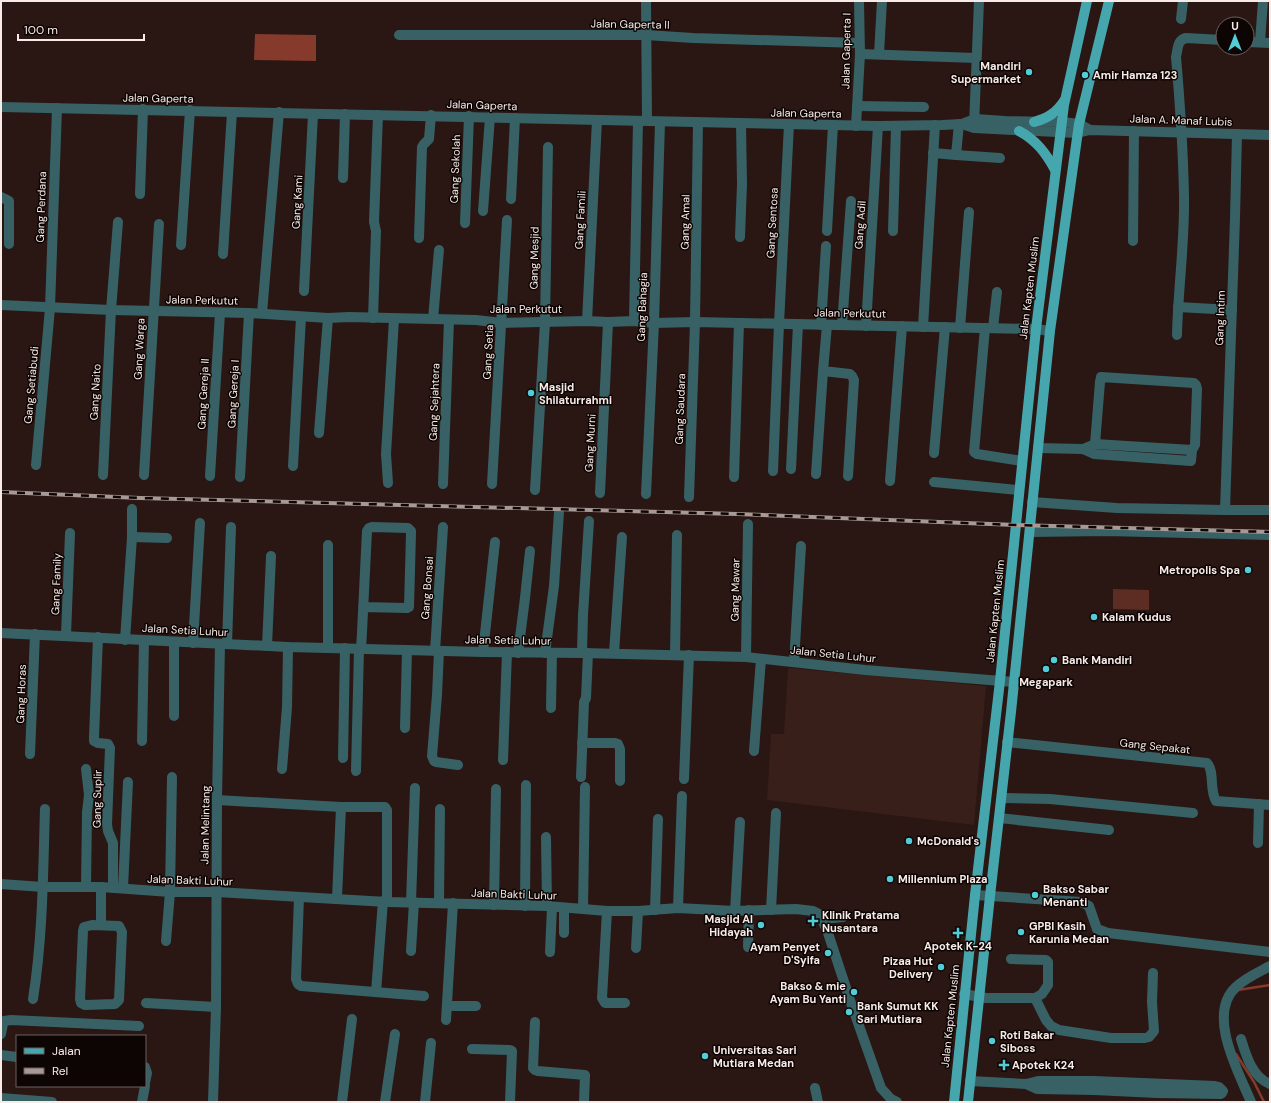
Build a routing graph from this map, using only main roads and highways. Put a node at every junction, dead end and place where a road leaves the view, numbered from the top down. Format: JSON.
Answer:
{"nodes":[{"id":1,"x":1087,"y":1,"type":"edge"},
{"id":2,"x":1109,"y":1,"type":"edge"},
{"id":3,"x":1065,"y":101,"type":"junction"},
{"id":4,"x":1034,"y":122,"type":"road end"},
{"id":5,"x":1018,"y":131,"type":"road end"},
{"id":6,"x":1055,"y":170,"type":"junction"},
{"id":7,"x":954,"y":1102,"type":"edge"},
{"id":8,"x":968,"y":1102,"type":"edge"}],
"edges":[{"from":1,"to":3,"type":"main road","name":"Jalan Kapten Muslim"},
{"from":2,"to":8,"type":"main road"},
{"from":3,"to":4,"type":"main road"},
{"from":3,"to":6,"type":"main road","name":"Jalan Kapten Muslim"},
{"from":5,"to":6,"type":"main road"},
{"from":6,"to":7,"type":"main road","name":"Jalan Kapten Muslim"}]}
